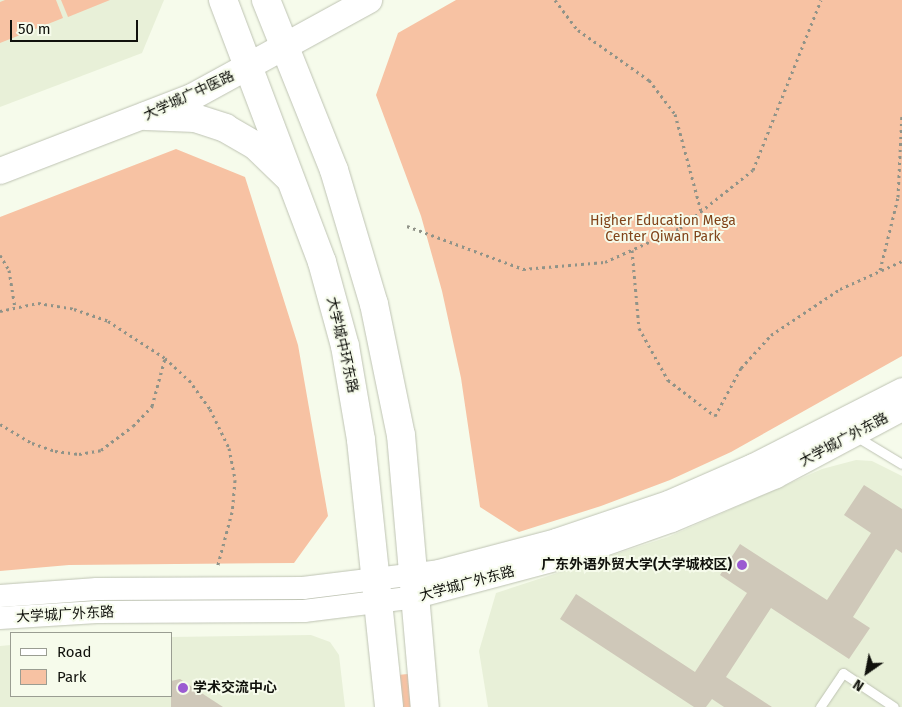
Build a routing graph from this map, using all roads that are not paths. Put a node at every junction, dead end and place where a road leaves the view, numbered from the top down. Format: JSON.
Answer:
{"nodes":[{"id":1,"x":223,"y":0,"type":"edge"},
{"id":2,"x":266,"y":0,"type":"edge"},
{"id":3,"x":335,"y":0,"type":"edge"},
{"id":4,"x":369,"y":0,"type":"edge"},
{"id":5,"x":282,"y":40,"type":"junction"},
{"id":6,"x":246,"y":59,"type":"junction"},
{"id":7,"x":146,"y":116,"type":"junction"},
{"id":8,"x":0,"y":153,"type":"edge"},
{"id":9,"x":0,"y":171,"type":"edge"},
{"id":10,"x":294,"y":184,"type":"junction"},
{"id":11,"x":902,"y":389,"type":"edge"},
{"id":12,"x":902,"y":410,"type":"edge"},
{"id":13,"x":846,"y":429,"type":"junction"},
{"id":14,"x":902,"y":464,"type":"edge"},
{"id":15,"x":415,"y":586,"type":"junction"},
{"id":16,"x":378,"y":591,"type":"junction"},
{"id":17,"x":0,"y":596,"type":"edge"},
{"id":18,"x":0,"y":618,"type":"edge"},
{"id":19,"x":389,"y":707,"type":"edge"},
{"id":20,"x":424,"y":707,"type":"edge"},
{"id":21,"x":820,"y":707,"type":"edge"},
{"id":22,"x":894,"y":707,"type":"edge"}],
"edges":[{"from":1,"to":6,"type":"main road","name":"大学城中环东路"},
{"from":2,"to":5,"type":"main road"},
{"from":3,"to":5,"type":"main road","name":"大学城广中医路"},
{"from":4,"to":5,"type":"main road","name":"大学城广中医路"},
{"from":5,"to":6,"type":"main road","name":"大学城广中医路"},
{"from":5,"to":15,"type":"main road"},
{"from":6,"to":7,"type":"main road","name":"大学城广中医路"},
{"from":6,"to":8,"type":"main road","name":"大学城广中医路"},
{"from":6,"to":10,"type":"main road","name":"大学城中环东路"},
{"from":7,"to":9,"type":"main road","name":"大学城广中医路"},
{"from":7,"to":10,"type":"main road"},
{"from":10,"to":16,"type":"main road","name":"大学城中环东路"},
{"from":11,"to":13,"type":"street","name":"大学城广外东路"},
{"from":12,"to":13,"type":"street","name":"大学城广外东路"},
{"from":13,"to":14,"type":"lane"},
{"from":13,"to":15,"type":"street","name":"大学城广外东路"},
{"from":15,"to":16,"type":"street","name":"大学城广外东路"},
{"from":15,"to":20,"type":"main road"},
{"from":16,"to":17,"type":"street","name":"大学城广外东路"},
{"from":16,"to":18,"type":"street","name":"大学城广外东路"},
{"from":16,"to":19,"type":"main road","name":"大学城中环东路"},
{"from":21,"to":22,"type":"lane"}]}
